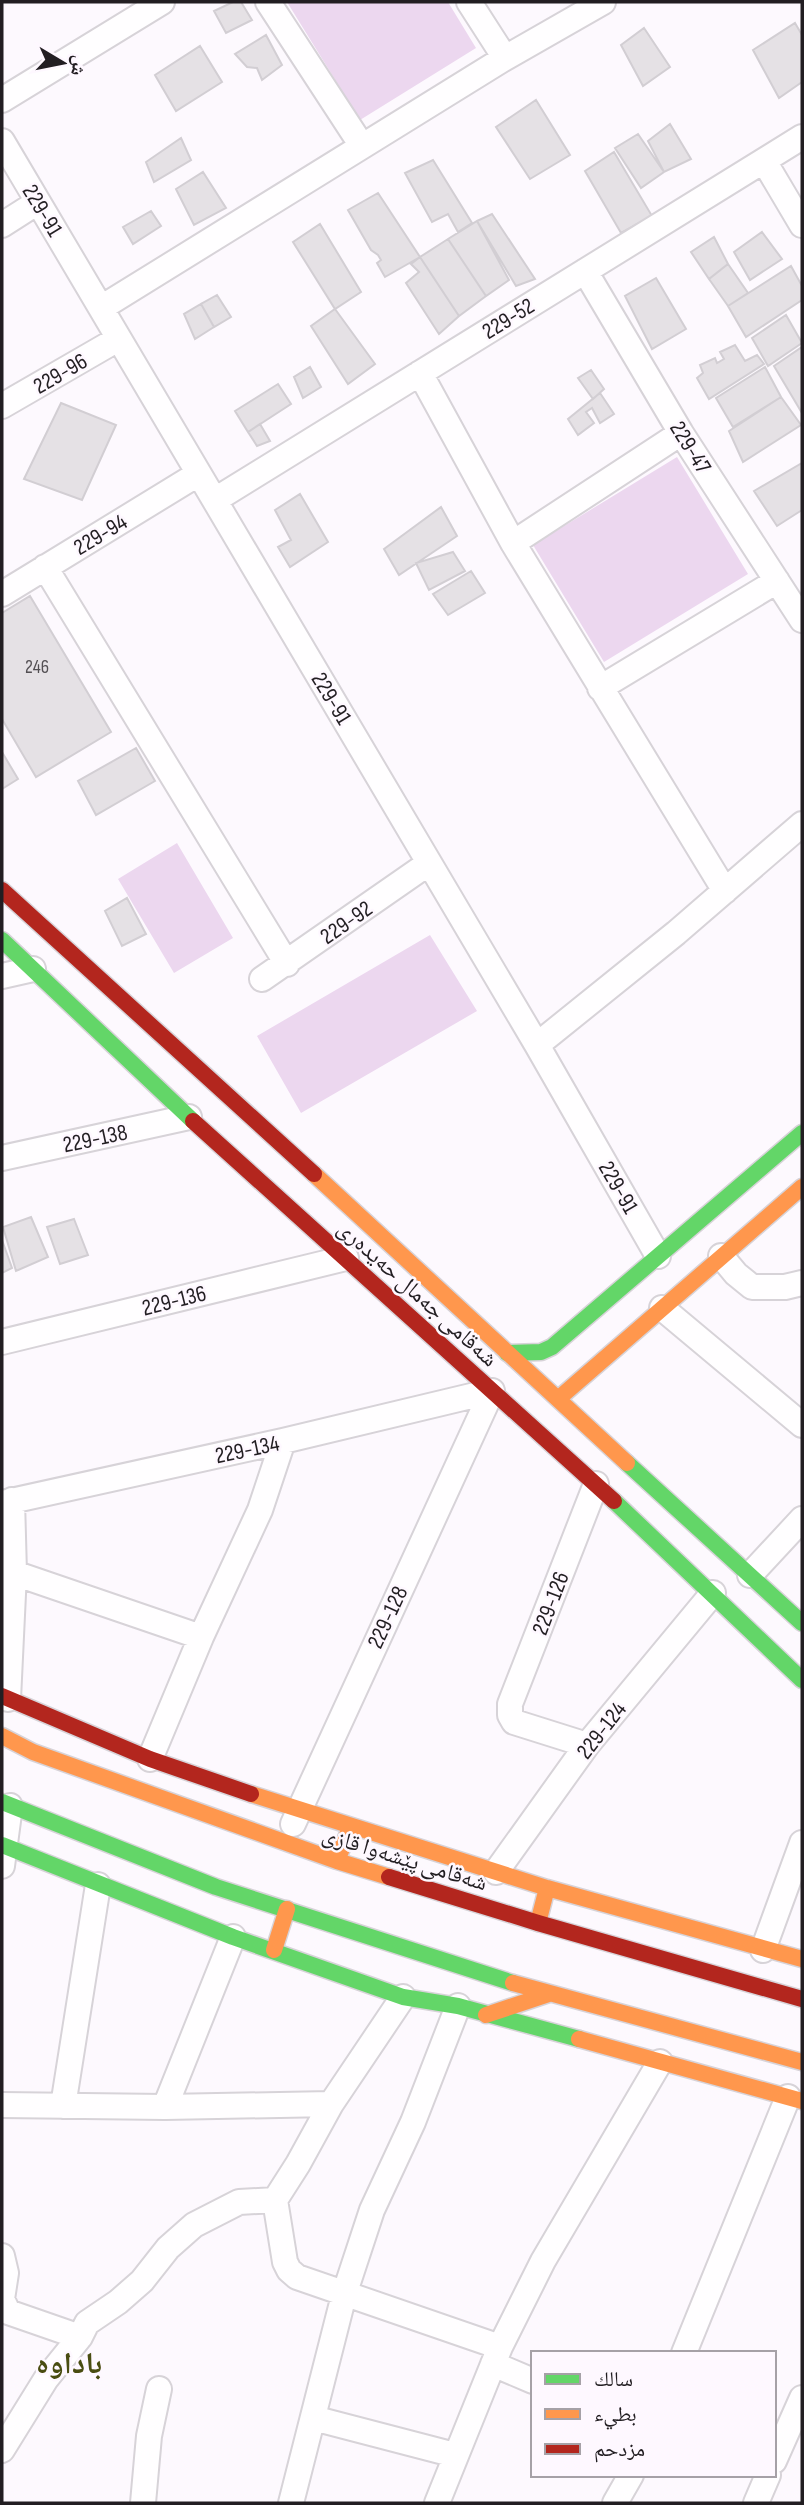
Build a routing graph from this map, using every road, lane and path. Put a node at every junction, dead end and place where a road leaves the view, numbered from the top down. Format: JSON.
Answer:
{"nodes":[{"id":1,"x":162,"y":2,"type":"edge"},
{"id":2,"x":268,"y":2,"type":"edge"},
{"id":3,"x":469,"y":2,"type":"edge"},
{"id":4,"x":603,"y":2,"type":"edge"},
{"id":5,"x":505,"y":58,"type":"junction"},
{"id":6,"x":2,"y":100,"type":"edge"},
{"id":7,"x":802,"y":138,"type":"edge"},
{"id":8,"x":2,"y":141,"type":"edge"},
{"id":9,"x":362,"y":146,"type":"junction"},
{"id":10,"x":764,"y":160,"type":"junction"},
{"id":11,"x":38,"y":202,"type":"junction"},
{"id":12,"x":2,"y":225,"type":"edge"},
{"id":13,"x":802,"y":225,"type":"edge"},
{"id":14,"x":585,"y":271,"type":"junction"},
{"id":15,"x":101,"y":308,"type":"junction"},
{"id":16,"x":118,"y":339,"type":"junction"},
{"id":17,"x":420,"y":373,"type":"junction"},
{"id":18,"x":2,"y":406,"type":"edge"},
{"id":19,"x":681,"y":433,"type":"junction"},
{"id":20,"x":198,"y":474,"type":"junction"},
{"id":21,"x":215,"y":500,"type":"junction"},
{"id":22,"x":513,"y":543,"type":"junction"},
{"id":23,"x":45,"y":568,"type":"junction"},
{"id":24,"x":776,"y":581,"type":"junction"},
{"id":25,"x":2,"y":594,"type":"edge"},
{"id":26,"x":802,"y":620,"type":"edge"},
{"id":27,"x":600,"y":688,"type":"junction"},
{"id":28,"x":802,"y":824,"type":"edge"},
{"id":29,"x":429,"y":863,"type":"junction"},
{"id":30,"x":2,"y":890,"type":"edge"},
{"id":31,"x":725,"y":891,"type":"junction"},
{"id":32,"x":2,"y":940,"type":"edge"},
{"id":33,"x":287,"y":964,"type":"junction"},
{"id":34,"x":33,"y":969,"type":"junction"},
{"id":35,"x":2,"y":976,"type":"edge"},
{"id":36,"x":262,"y":979,"type":"dead end"},
{"id":37,"x":537,"y":1045,"type":"junction"},
{"id":38,"x":189,"y":1117,"type":"junction"},
{"id":39,"x":802,"y":1133,"type":"edge"},
{"id":40,"x":2,"y":1158,"type":"edge"},
{"id":41,"x":802,"y":1187,"type":"edge"},
{"id":42,"x":658,"y":1256,"type":"junction"},
{"id":43,"x":721,"y":1256,"type":"junction"},
{"id":44,"x":346,"y":1258,"type":"junction"},
{"id":45,"x":802,"y":1283,"type":"edge"},
{"id":46,"x":662,"y":1308,"type":"junction"},
{"id":47,"x":585,"y":1320,"type":"junction"},
{"id":48,"x":582,"y":1339,"type":"dead end"},
{"id":49,"x":2,"y":1342,"type":"edge"},
{"id":50,"x":593,"y":1352,"type":"dead end"},
{"id":51,"x":611,"y":1352,"type":"junction"},
{"id":52,"x":507,"y":1353,"type":"junction"},
{"id":53,"x":492,"y":1391,"type":"junction"},
{"id":54,"x":558,"y":1399,"type":"junction"},
{"id":55,"x":802,"y":1425,"type":"edge"},
{"id":56,"x":283,"y":1441,"type":"junction"},
{"id":57,"x":596,"y":1484,"type":"junction"},
{"id":58,"x":7,"y":1502,"type":"edge"},
{"id":59,"x":802,"y":1519,"type":"edge"},
{"id":60,"x":14,"y":1573,"type":"junction"},
{"id":61,"x":750,"y":1575,"type":"junction"},
{"id":62,"x":713,"y":1593,"type":"junction"},
{"id":63,"x":802,"y":1623,"type":"edge"},
{"id":64,"x":201,"y":1637,"type":"junction"},
{"id":65,"x":802,"y":1680,"type":"edge"},
{"id":66,"x":5,"y":1698,"type":"edge"},
{"id":67,"x":2,"y":1736,"type":"edge"},
{"id":68,"x":587,"y":1745,"type":"junction"},
{"id":69,"x":150,"y":1759,"type":"junction"},
{"id":70,"x":6,"y":1804,"type":"edge"},
{"id":71,"x":298,"y":1811,"type":"junction"},
{"id":72,"x":350,"y":1828,"type":"junction"},
{"id":73,"x":802,"y":1843,"type":"edge"},
{"id":74,"x":285,"y":1844,"type":"junction"},
{"id":75,"x":2,"y":1852,"type":"edge"},
{"id":76,"x":337,"y":1861,"type":"junction"},
{"id":77,"x":496,"y":1872,"type":"junction"},
{"id":78,"x":98,"y":1885,"type":"junction"},
{"id":79,"x":547,"y":1888,"type":"junction"},
{"id":80,"x":287,"y":1909,"type":"junction"},
{"id":81,"x":538,"y":1923,"type":"junction"},
{"id":82,"x":233,"y":1937,"type":"junction"},
{"id":83,"x":274,"y":1950,"type":"junction"},
{"id":84,"x":763,"y":1950,"type":"junction"},
{"id":85,"x":802,"y":1959,"type":"edge"},
{"id":86,"x":548,"y":1994,"type":"junction"},
{"id":87,"x":403,"y":1997,"type":"junction"},
{"id":88,"x":802,"y":1999,"type":"edge"},
{"id":89,"x":458,"y":2006,"type":"junction"},
{"id":90,"x":486,"y":2015,"type":"junction"},
{"id":91,"x":660,"y":2062,"type":"junction"},
{"id":92,"x":802,"y":2062,"type":"edge"},
{"id":93,"x":795,"y":2099,"type":"edge"},
{"id":94,"x":331,"y":2104,"type":"junction"},
{"id":95,"x":2,"y":2105,"type":"edge"},
{"id":96,"x":63,"y":2106,"type":"junction"},
{"id":97,"x":165,"y":2107,"type":"junction"},
{"id":98,"x":275,"y":2200,"type":"junction"},
{"id":99,"x":2,"y":2256,"type":"edge"},
{"id":100,"x":344,"y":2294,"type":"junction"},
{"id":101,"x":80,"y":2337,"type":"junction"},
{"id":102,"x":685,"y":2351,"type":"edge"},
{"id":103,"x":496,"y":2355,"type":"junction"},
{"id":104,"x":531,"y":2380,"type":"edge"},
{"id":105,"x":159,"y":2389,"type":"dead end"},
{"id":106,"x":802,"y":2398,"type":"edge"},
{"id":107,"x":313,"y":2418,"type":"junction"},
{"id":108,"x":2,"y":2450,"type":"edge"},
{"id":109,"x":455,"y":2455,"type":"junction"},
{"id":110,"x":776,"y":2456,"type":"edge"},
{"id":111,"x":630,"y":2477,"type":"edge"},
{"id":112,"x":767,"y":2477,"type":"edge"},
{"id":113,"x":143,"y":2503,"type":"edge"},
{"id":114,"x":291,"y":2503,"type":"edge"},
{"id":115,"x":437,"y":2503,"type":"edge"},
{"id":116,"x":614,"y":2503,"type":"edge"},
{"id":117,"x":756,"y":2503,"type":"edge"}],
"edges":[{"from":1,"to":6,"type":"street"},
{"from":2,"to":9,"type":"street"},
{"from":3,"to":5,"type":"street"},
{"from":4,"to":5,"type":"street"},
{"from":5,"to":9,"type":"street"},
{"from":7,"to":10,"type":"street","name":"229-52"},
{"from":8,"to":11,"type":"street","name":"229-91"},
{"from":9,"to":15,"type":"street"},
{"from":10,"to":13,"type":"street"},
{"from":10,"to":14,"type":"street","name":"229-52"},
{"from":11,"to":12,"type":"street"},
{"from":11,"to":15,"type":"street","name":"229-91"},
{"from":14,"to":17,"type":"street","name":"229-52"},
{"from":14,"to":19,"type":"street","name":"229-47"},
{"from":15,"to":16,"type":"street","name":"229-91"},
{"from":16,"to":18,"type":"street","name":"229-96"},
{"from":16,"to":20,"type":"street","name":"229-91"},
{"from":17,"to":21,"type":"street","name":"229-52"},
{"from":17,"to":22,"type":"street"},
{"from":19,"to":22,"type":"street"},
{"from":19,"to":24,"type":"street","name":"229-47"},
{"from":20,"to":21,"type":"street","name":"229-91"},
{"from":20,"to":23,"type":"street","name":"229-94"},
{"from":21,"to":29,"type":"street","name":"229-91"},
{"from":22,"to":27,"type":"street"},
{"from":23,"to":25,"type":"street","name":"229-94"},
{"from":23,"to":33,"type":"street"},
{"from":24,"to":26,"type":"street","name":"229-47"},
{"from":24,"to":27,"type":"street"},
{"from":27,"to":31,"type":"street"},
{"from":28,"to":31,"type":"street"},
{"from":29,"to":33,"type":"street","name":"229-92"},
{"from":29,"to":37,"type":"street","name":"229-91"},
{"from":30,"to":52,"type":"main road","name":"شەقامی جەمال حەیدەری"},
{"from":31,"to":37,"type":"street"},
{"from":32,"to":34,"type":"main road","name":"شەقامی جەمال حەیدەری"},
{"from":33,"to":36,"type":"street","name":"229-92"},
{"from":34,"to":35,"type":"street"},
{"from":34,"to":38,"type":"main road","name":"شەقامی جەمال حەیدەری"},
{"from":37,"to":42,"type":"street","name":"229-91"},
{"from":38,"to":40,"type":"street","name":"229-138"},
{"from":38,"to":44,"type":"main road","name":"شەقامی جەمال حەیدەری"},
{"from":39,"to":42,"type":"main road"},
{"from":41,"to":43,"type":"main road"},
{"from":42,"to":47,"type":"main road"},
{"from":43,"to":45,"type":"street"},
{"from":43,"to":46,"type":"main road"},
{"from":44,"to":49,"type":"street","name":"229-136"},
{"from":44,"to":53,"type":"main road","name":"شەقامی جەمال حەیدەری"},
{"from":46,"to":51,"type":"main road"},
{"from":46,"to":55,"type":"street"},
{"from":47,"to":48,"type":"main road"},
{"from":47,"to":52,"type":"main road"},
{"from":50,"to":51,"type":"main road"},
{"from":51,"to":54,"type":"main road"},
{"from":52,"to":54,"type":"main road","name":"شەقامی جەمال حەیدەری"},
{"from":53,"to":56,"type":"street","name":"229-134"},
{"from":53,"to":57,"type":"main road","name":"شەقامی جەمال حەیدەری"},
{"from":53,"to":71,"type":"street","name":"229-128"},
{"from":54,"to":61,"type":"main road","name":"شەقامی جەمال حەیدەری"},
{"from":56,"to":58,"type":"street","name":"229-134"},
{"from":56,"to":64,"type":"street"},
{"from":57,"to":62,"type":"main road","name":"شەقامی جەمال حەیدەری"},
{"from":57,"to":68,"type":"street","name":"229-126"},
{"from":58,"to":60,"type":"street"},
{"from":59,"to":61,"type":"street"},
{"from":60,"to":64,"type":"street"},
{"from":60,"to":66,"type":"street"},
{"from":61,"to":63,"type":"main road","name":"شەقامی جەمال حەیدەری"},
{"from":62,"to":65,"type":"main road","name":"شەقامی جەمال حەیدەری"},
{"from":62,"to":68,"type":"street","name":"229-124"},
{"from":64,"to":69,"type":"street"},
{"from":66,"to":69,"type":"main road"},
{"from":67,"to":74,"type":"main road","name":"شەقامی پێشەوا قازی"},
{"from":68,"to":77,"type":"street","name":"229-124"},
{"from":69,"to":71,"type":"main road"},
{"from":70,"to":75,"type":"street"},
{"from":70,"to":80,"type":"main road"},
{"from":71,"to":72,"type":"main road"},
{"from":71,"to":74,"type":"street","name":"229-128"},
{"from":72,"to":76,"type":"main road"},
{"from":72,"to":77,"type":"main road"},
{"from":73,"to":84,"type":"street"},
{"from":74,"to":76,"type":"main road","name":"شەقامی پێشەوا قازی"},
{"from":75,"to":78,"type":"main road"},
{"from":76,"to":81,"type":"main road","name":"شەقامی پێشەوا قازی"},
{"from":77,"to":79,"type":"main road"},
{"from":78,"to":82,"type":"main road"},
{"from":78,"to":96,"type":"street"},
{"from":79,"to":81,"type":"main road"},
{"from":79,"to":84,"type":"main road"},
{"from":80,"to":83,"type":"main road"},
{"from":80,"to":86,"type":"main road"},
{"from":81,"to":88,"type":"main road","name":"شەقامی پێشەوا قازی"},
{"from":82,"to":83,"type":"main road"},
{"from":82,"to":97,"type":"street"},
{"from":83,"to":87,"type":"main road"},
{"from":84,"to":85,"type":"main road"},
{"from":86,"to":90,"type":"main road"},
{"from":86,"to":92,"type":"main road"},
{"from":87,"to":89,"type":"main road"},
{"from":87,"to":94,"type":"street"},
{"from":89,"to":90,"type":"main road"},
{"from":89,"to":100,"type":"street"},
{"from":90,"to":91,"type":"main road"},
{"from":91,"to":93,"type":"main road"},
{"from":91,"to":103,"type":"street"},
{"from":93,"to":102,"type":"street"},
{"from":94,"to":97,"type":"street"},
{"from":94,"to":98,"type":"street"},
{"from":95,"to":96,"type":"street"},
{"from":96,"to":97,"type":"street"},
{"from":98,"to":100,"type":"street"},
{"from":98,"to":101,"type":"street"},
{"from":99,"to":101,"type":"street"},
{"from":100,"to":103,"type":"street"},
{"from":100,"to":107,"type":"street"},
{"from":101,"to":108,"type":"street"},
{"from":103,"to":104,"type":"street"},
{"from":103,"to":109,"type":"street"},
{"from":105,"to":113,"type":"street"},
{"from":106,"to":110,"type":"street"},
{"from":107,"to":109,"type":"street"},
{"from":107,"to":114,"type":"street"},
{"from":109,"to":115,"type":"street"},
{"from":111,"to":116,"type":"street"},
{"from":112,"to":117,"type":"street"}]}
